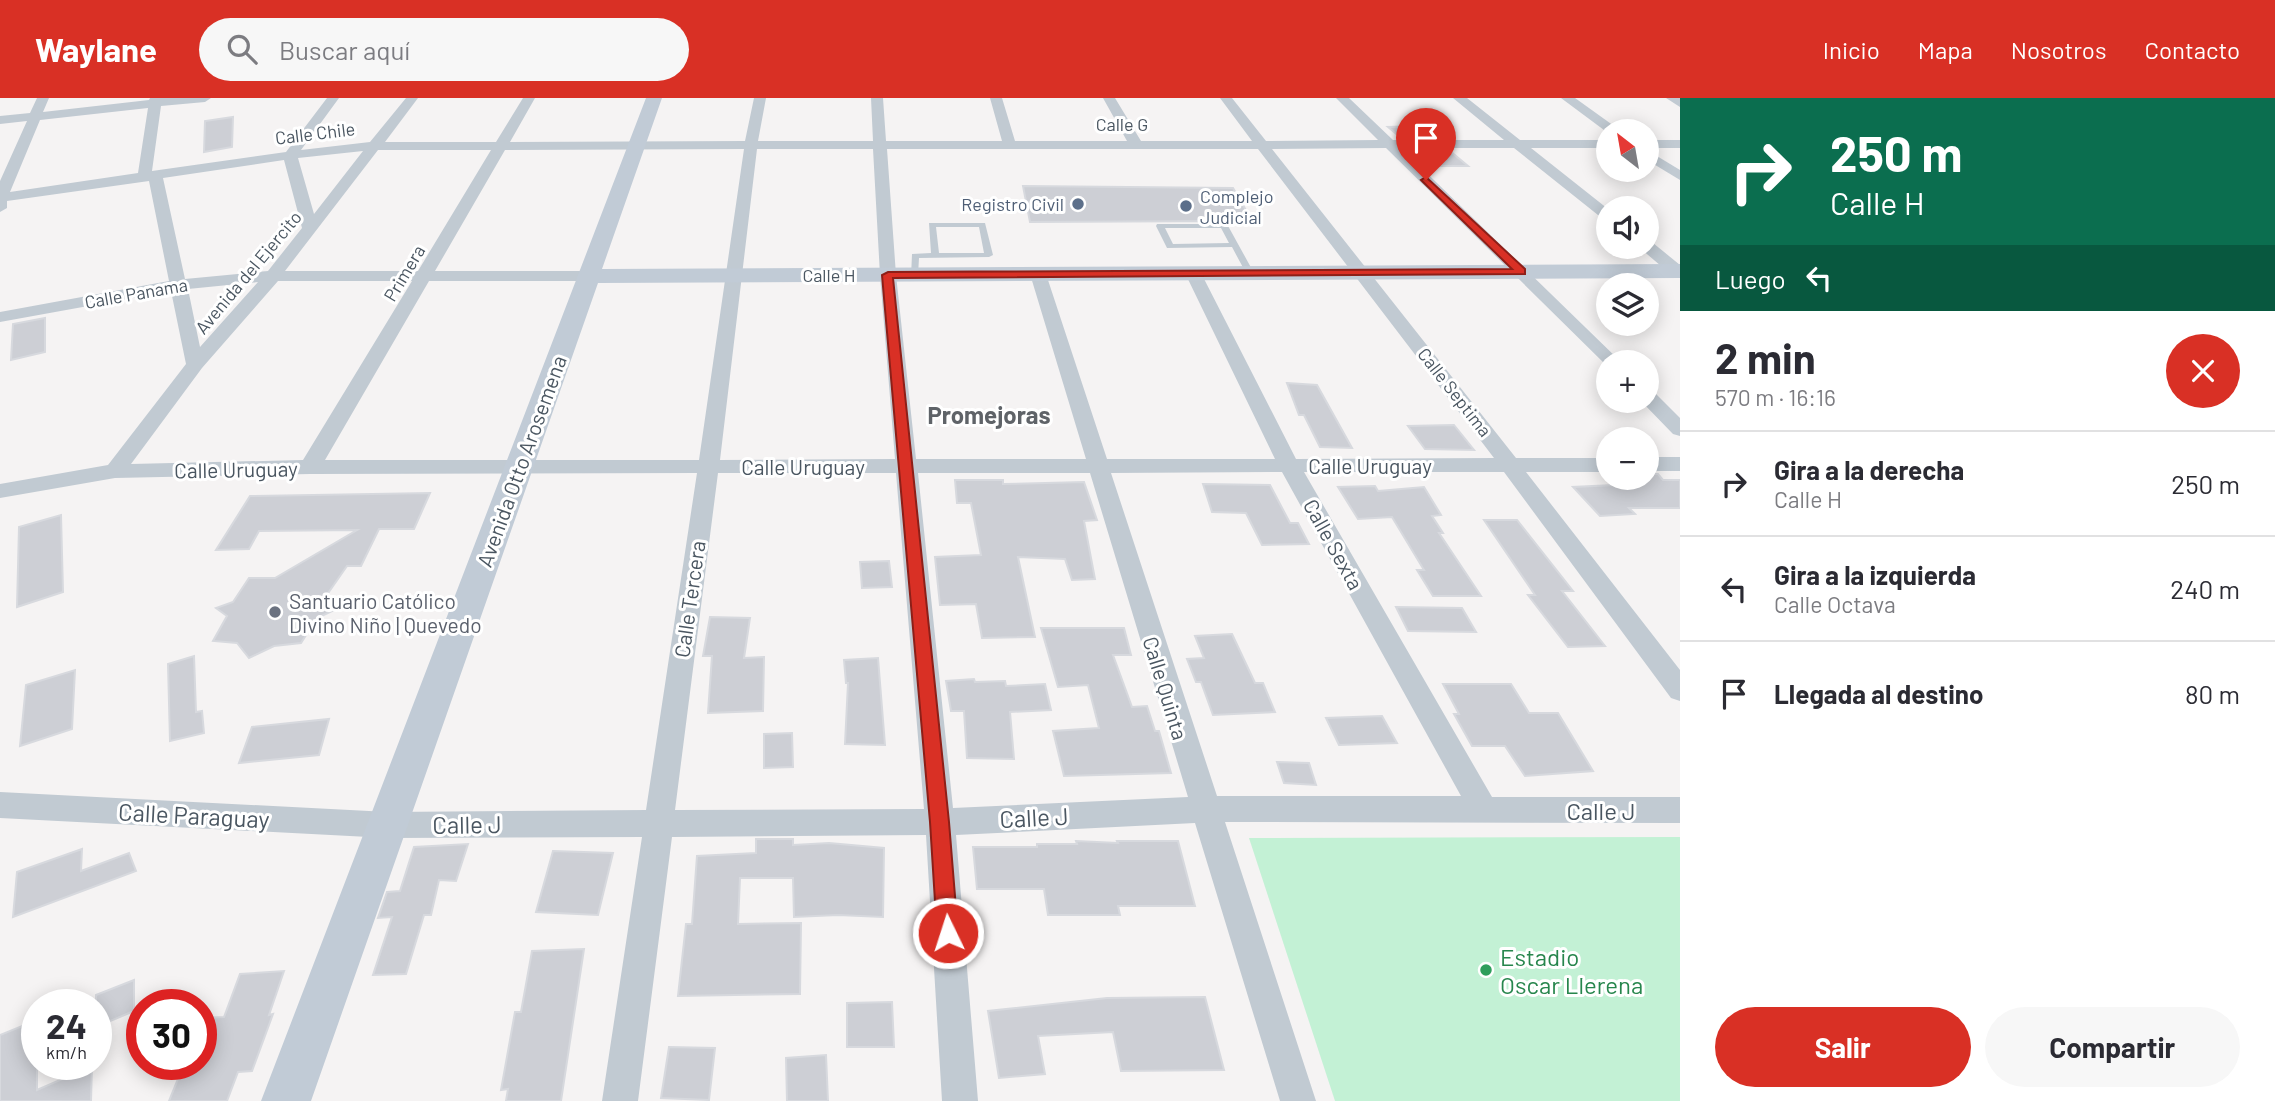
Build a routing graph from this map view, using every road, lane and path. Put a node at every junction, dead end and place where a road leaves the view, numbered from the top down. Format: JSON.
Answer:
{"nodes":[{"id":1,"x":43,"y":98,"type":"edge"},
{"id":2,"x":205,"y":98,"type":"edge"},
{"id":3,"x":333,"y":98,"type":"edge"},
{"id":4,"x":412,"y":98,"type":"edge"},
{"id":5,"x":529,"y":98,"type":"edge"},
{"id":6,"x":654,"y":98,"type":"edge"},
{"id":7,"x":761,"y":98,"type":"edge"},
{"id":8,"x":877,"y":98,"type":"edge"},
{"id":9,"x":996,"y":98,"type":"edge"},
{"id":10,"x":1109,"y":98,"type":"edge"},
{"id":11,"x":1226,"y":98,"type":"edge"},
{"id":12,"x":1342,"y":98,"type":"edge"},
{"id":13,"x":1459,"y":98,"type":"edge"},
{"id":14,"x":1567,"y":98,"type":"edge"},
{"id":15,"x":1672,"y":98,"type":"edge"},
{"id":16,"x":156,"y":101,"type":"edge"},
{"id":17,"x":1680,"y":103,"type":"edge"},
{"id":18,"x":36,"y":117,"type":"junction"},
{"id":19,"x":1597,"y":119,"type":"edge"},
{"id":20,"x":0,"y":120,"type":"edge"},
{"id":21,"x":1009,"y":143,"type":"junction"},
{"id":22,"x":751,"y":144,"type":"junction"},
{"id":23,"x":1136,"y":144,"type":"junction"},
{"id":24,"x":1263,"y":144,"type":"junction"},
{"id":25,"x":1388,"y":144,"type":"junction"},
{"id":26,"x":1518,"y":144,"type":"junction"},
{"id":27,"x":1596,"y":144,"type":"edge"},
{"id":28,"x":1659,"y":144,"type":"edge"},
{"id":29,"x":1680,"y":144,"type":"edge"},
{"id":30,"x":501,"y":145,"type":"junction"},
{"id":31,"x":882,"y":145,"type":"junction"},
{"id":32,"x":374,"y":146,"type":"junction"},
{"id":33,"x":636,"y":146,"type":"junction"},
{"id":34,"x":290,"y":155,"type":"junction"},
{"id":35,"x":1659,"y":162,"type":"edge"},
{"id":36,"x":1680,"y":176,"type":"edge"},
{"id":37,"x":149,"y":177,"type":"junction"},
{"id":38,"x":0,"y":198,"type":"edge"},
{"id":39,"x":1596,"y":206,"type":"edge"},
{"id":40,"x":0,"y":208,"type":"edge"},
{"id":41,"x":310,"y":228,"type":"junction"},
{"id":42,"x":1235,"y":245,"type":"junction"},
{"id":43,"x":935,"y":256,"type":"junction"},
{"id":44,"x":1659,"y":256,"type":"edge"},
{"id":45,"x":1363,"y":272,"type":"junction"},
{"id":46,"x":1521,"y":272,"type":"junction"},
{"id":47,"x":1679,"y":272,"type":"edge"},
{"id":48,"x":1193,"y":273,"type":"junction"},
{"id":49,"x":1250,"y":273,"type":"junction"},
{"id":50,"x":1038,"y":274,"type":"junction"},
{"id":51,"x":273,"y":275,"type":"junction"},
{"id":52,"x":735,"y":275,"type":"junction"},
{"id":53,"x":888,"y":275,"type":"junction"},
{"id":54,"x":914,"y":275,"type":"junction"},
{"id":55,"x":425,"y":276,"type":"junction"},
{"id":56,"x":589,"y":276,"type":"junction"},
{"id":57,"x":176,"y":285,"type":"junction"},
{"id":58,"x":0,"y":317,"type":"edge"},
{"id":59,"x":1600,"y":350,"type":"edge"},
{"id":60,"x":195,"y":364,"type":"junction"},
{"id":61,"x":1659,"y":408,"type":"edge"},
{"id":62,"x":1680,"y":429,"type":"edge"},
{"id":63,"x":1659,"y":464,"type":"edge"},
{"id":64,"x":1680,"y":464,"type":"edge"},
{"id":65,"x":1097,"y":465,"type":"junction"},
{"id":66,"x":1289,"y":465,"type":"junction"},
{"id":67,"x":1510,"y":465,"type":"junction"},
{"id":68,"x":1596,"y":465,"type":"edge"},
{"id":69,"x":519,"y":466,"type":"junction"},
{"id":70,"x":708,"y":466,"type":"junction"},
{"id":71,"x":906,"y":466,"type":"junction"},
{"id":72,"x":310,"y":467,"type":"junction"},
{"id":73,"x":115,"y":471,"type":"junction"},
{"id":74,"x":0,"y":491,"type":"edge"},
{"id":75,"x":1680,"y":690,"type":"edge"},
{"id":76,"x":0,"y":805,"type":"edge"},
{"id":77,"x":1204,"y":809,"type":"junction"},
{"id":78,"x":1483,"y":809,"type":"junction"},
{"id":79,"x":1680,"y":810,"type":"edge"},
{"id":80,"x":658,"y":821,"type":"junction"},
{"id":81,"x":940,"y":822,"type":"junction"},
{"id":82,"x":388,"y":825,"type":"junction"},
{"id":83,"x":286,"y":1101,"type":"edge"},
{"id":84,"x":620,"y":1101,"type":"edge"},
{"id":85,"x":960,"y":1101,"type":"edge"},
{"id":86,"x":1298,"y":1101,"type":"edge"}],
"edges":[{"from":1,"to":18,"type":"street"},
{"from":2,"to":16,"type":"street"},
{"from":3,"to":34,"type":"street"},
{"from":4,"to":32,"type":"street","name":"Avenida del Ejercito"},
{"from":5,"to":30,"type":"street","name":"Primera"},
{"from":6,"to":33,"type":"main road","name":"Avenida Otto Arosemena"},
{"from":7,"to":22,"type":"street","name":"Calle Tercera"},
{"from":8,"to":31,"type":"street"},
{"from":9,"to":21,"type":"street"},
{"from":10,"to":23,"type":"street"},
{"from":11,"to":24,"type":"street","name":"Calle Septima"},
{"from":12,"to":25,"type":"street"},
{"from":13,"to":26,"type":"street"},
{"from":14,"to":19,"type":"street"},
{"from":15,"to":17,"type":"street"},
{"from":16,"to":18,"type":"street"},
{"from":16,"to":37,"type":"street"},
{"from":18,"to":20,"type":"street"},
{"from":18,"to":38,"type":"street"},
{"from":21,"to":23,"type":"street","name":"Calle G"},
{"from":21,"to":31,"type":"street","name":"Calle G"},
{"from":22,"to":31,"type":"street","name":"Calle G"},
{"from":22,"to":33,"type":"street","name":"Calle G"},
{"from":22,"to":52,"type":"street","name":"Calle Tercera"},
{"from":23,"to":24,"type":"street","name":"Calle G"},
{"from":24,"to":25,"type":"street","name":"Calle G"},
{"from":24,"to":45,"type":"street","name":"Calle Septima"},
{"from":25,"to":26,"type":"street","name":"Calle G"},
{"from":25,"to":46,"type":"street"},
{"from":26,"to":27,"type":"street","name":"Calle G"},
{"from":26,"to":39,"type":"street"},
{"from":28,"to":29,"type":"street"},
{"from":30,"to":32,"type":"street","name":"Calle Chile"},
{"from":30,"to":33,"type":"street","name":"Calle Chile"},
{"from":30,"to":55,"type":"street","name":"Primera"},
{"from":31,"to":53,"type":"street"},
{"from":32,"to":34,"type":"street","name":"Calle Chile"},
{"from":32,"to":41,"type":"street","name":"Avenida del Ejercito"},
{"from":33,"to":56,"type":"main road","name":"Avenida Otto Arosemena"},
{"from":34,"to":37,"type":"street","name":"Calle Chile"},
{"from":34,"to":41,"type":"street"},
{"from":35,"to":36,"type":"street"},
{"from":37,"to":38,"type":"street","name":"Calle Chile"},
{"from":37,"to":57,"type":"street"},
{"from":38,"to":40,"type":"street"},
{"from":41,"to":51,"type":"street","name":"Avenida del Ejercito"},
{"from":42,"to":42,"type":"lane"},
{"from":42,"to":49,"type":"lane"},
{"from":43,"to":43,"type":"lane"},
{"from":43,"to":54,"type":"lane"},
{"from":44,"to":47,"type":"street"},
{"from":45,"to":46,"type":"main road","name":"Calle H"},
{"from":45,"to":49,"type":"main road","name":"Calle H"},
{"from":45,"to":67,"type":"street","name":"Calle Septima"},
{"from":46,"to":47,"type":"main road","name":"Calle H"},
{"from":46,"to":59,"type":"street"},
{"from":48,"to":49,"type":"main road","name":"Calle H"},
{"from":48,"to":50,"type":"main road","name":"Calle H"},
{"from":48,"to":66,"type":"street","name":"Calle Sexta"},
{"from":50,"to":54,"type":"main road","name":"Calle H"},
{"from":50,"to":65,"type":"street","name":"Calle Quinta"},
{"from":51,"to":55,"type":"street","name":"Calle H"},
{"from":51,"to":57,"type":"street","name":"Calle Panama"},
{"from":51,"to":60,"type":"street","name":"Avenida del Ejercito"},
{"from":52,"to":53,"type":"main road","name":"Calle H"},
{"from":52,"to":56,"type":"main road","name":"Calle H"},
{"from":52,"to":70,"type":"street","name":"Calle Tercera"},
{"from":53,"to":54,"type":"main road","name":"Calle H"},
{"from":53,"to":71,"type":"street"},
{"from":55,"to":56,"type":"street","name":"Calle H"},
{"from":55,"to":72,"type":"street","name":"Primera"},
{"from":56,"to":69,"type":"main road","name":"Avenida Otto Arosemena"},
{"from":57,"to":58,"type":"street","name":"Calle Panama"},
{"from":57,"to":60,"type":"street"},
{"from":60,"to":73,"type":"street","name":"Avenida del Ejercito"},
{"from":61,"to":62,"type":"street"},
{"from":63,"to":64,"type":"street"},
{"from":65,"to":66,"type":"street","name":"Calle Uruguay"},
{"from":65,"to":71,"type":"street","name":"Calle Uruguay"},
{"from":65,"to":77,"type":"street","name":"Calle Quinta"},
{"from":66,"to":67,"type":"street","name":"Calle Uruguay"},
{"from":66,"to":78,"type":"street","name":"Calle Sexta"},
{"from":67,"to":68,"type":"street","name":"Calle Uruguay"},
{"from":67,"to":75,"type":"street","name":"Calle Septima"},
{"from":69,"to":70,"type":"street","name":"Calle Uruguay"},
{"from":69,"to":72,"type":"street","name":"Calle Uruguay"},
{"from":69,"to":82,"type":"main road","name":"Avenida Otto Arosemena"},
{"from":70,"to":71,"type":"street","name":"Calle Uruguay"},
{"from":70,"to":80,"type":"street","name":"Calle Tercera"},
{"from":71,"to":81,"type":"street"},
{"from":72,"to":73,"type":"street","name":"Calle Uruguay"},
{"from":73,"to":74,"type":"street","name":"Calle Uruguay"},
{"from":76,"to":82,"type":"street","name":"Calle Paraguay"},
{"from":77,"to":78,"type":"street","name":"Calle J"},
{"from":77,"to":81,"type":"street","name":"Calle J"},
{"from":77,"to":86,"type":"street","name":"Calle Quinta"},
{"from":78,"to":79,"type":"street","name":"Calle J"},
{"from":80,"to":81,"type":"street","name":"Calle J"},
{"from":80,"to":82,"type":"street","name":"Calle J"},
{"from":80,"to":84,"type":"street","name":"Calle Tercera"},
{"from":81,"to":85,"type":"street"},
{"from":82,"to":83,"type":"main road","name":"Avenida Otto Arosemena"}]}
